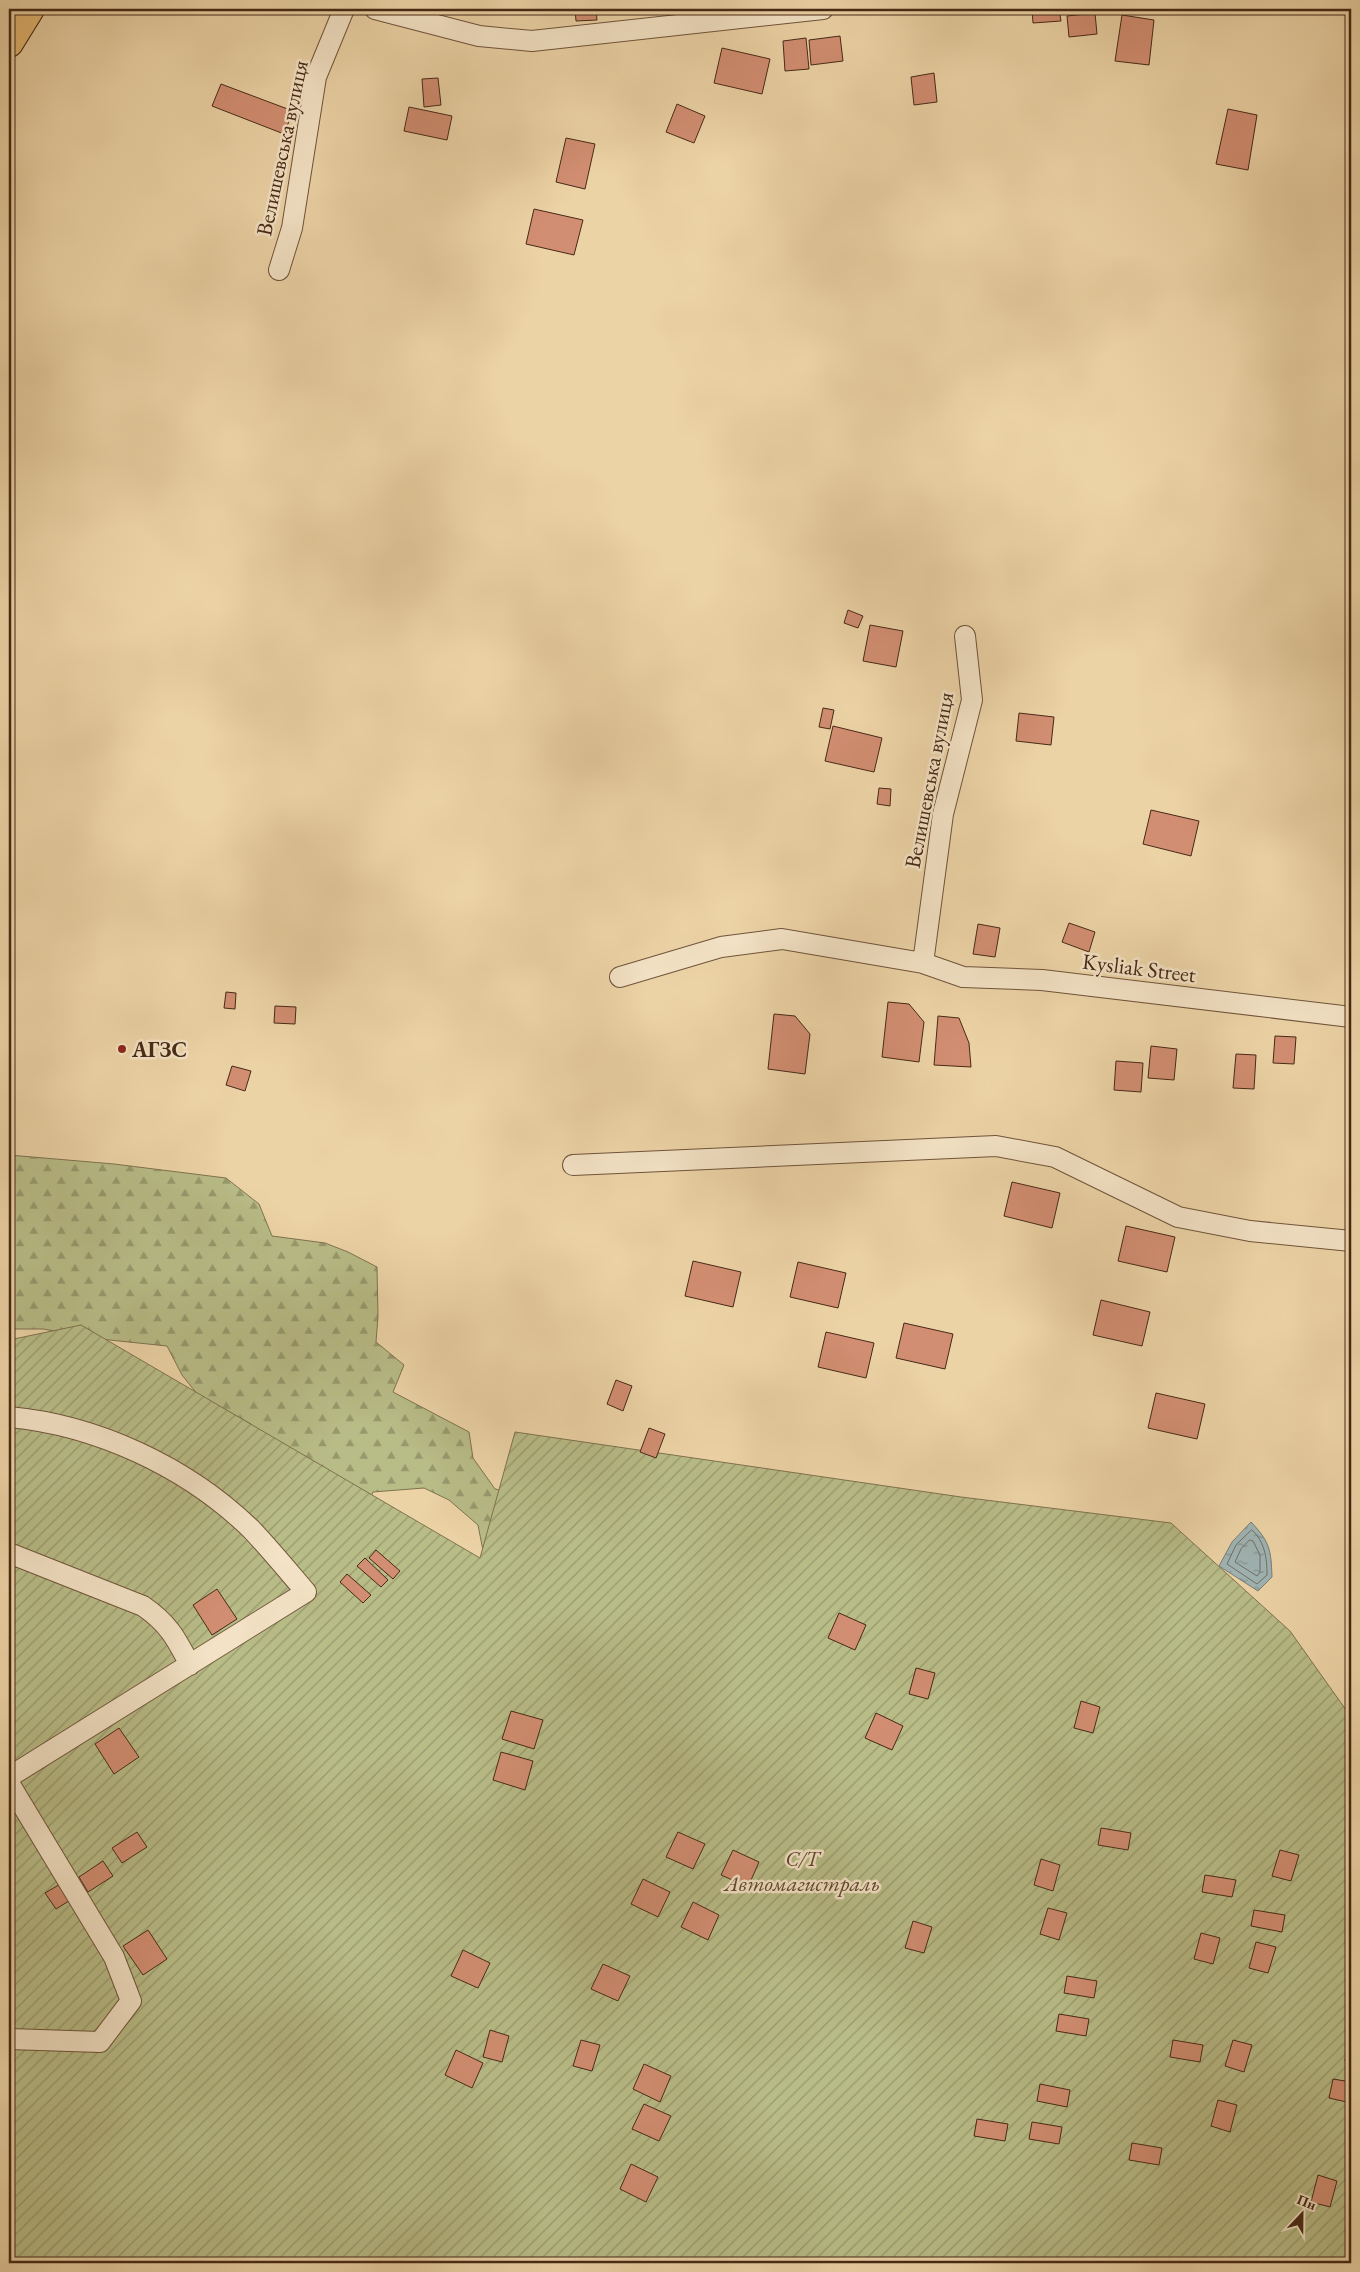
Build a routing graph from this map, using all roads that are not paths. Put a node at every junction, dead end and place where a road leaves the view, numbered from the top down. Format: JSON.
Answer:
{"nodes":[{"id":1,"x":30,"y":9,"type":"edge"},
{"id":2,"x":344,"y":9,"type":"edge"},
{"id":3,"x":375,"y":9,"type":"edge"},
{"id":4,"x":823,"y":9,"type":"edge"},
{"id":5,"x":9,"y":43,"type":"edge"},
{"id":6,"x":279,"y":270,"type":"dead end"},
{"id":7,"x":965,"y":636,"type":"dead end"},
{"id":8,"x":923,"y":963,"type":"junction"},
{"id":9,"x":620,"y":976,"type":"dead end"},
{"id":10,"x":1351,"y":1017,"type":"edge"},
{"id":11,"x":573,"y":1165,"type":"dead end"},
{"id":12,"x":1351,"y":1241,"type":"edge"},
{"id":13,"x":9,"y":1417,"type":"edge"},
{"id":14,"x":9,"y":1553,"type":"edge"},
{"id":15,"x":190,"y":1665,"type":"junction"},
{"id":16,"x":9,"y":1777,"type":"edge"},
{"id":17,"x":9,"y":1783,"type":"edge"},
{"id":18,"x":9,"y":2040,"type":"edge"}],
"edges":[{"from":1,"to":5,"type":"highway"},
{"from":2,"to":6,"type":"street","name":"Велишевська вулиця"},
{"from":3,"to":4,"type":"street"},
{"from":7,"to":8,"type":"street","name":"Велишевська вулиця"},
{"from":8,"to":9,"type":"street","name":"Kysliak Street"},
{"from":8,"to":10,"type":"street","name":"Kysliak Street"},
{"from":11,"to":12,"type":"street"},
{"from":13,"to":15,"type":"street"},
{"from":14,"to":15,"type":"street"},
{"from":15,"to":16,"type":"street"},
{"from":17,"to":18,"type":"street"}]}
